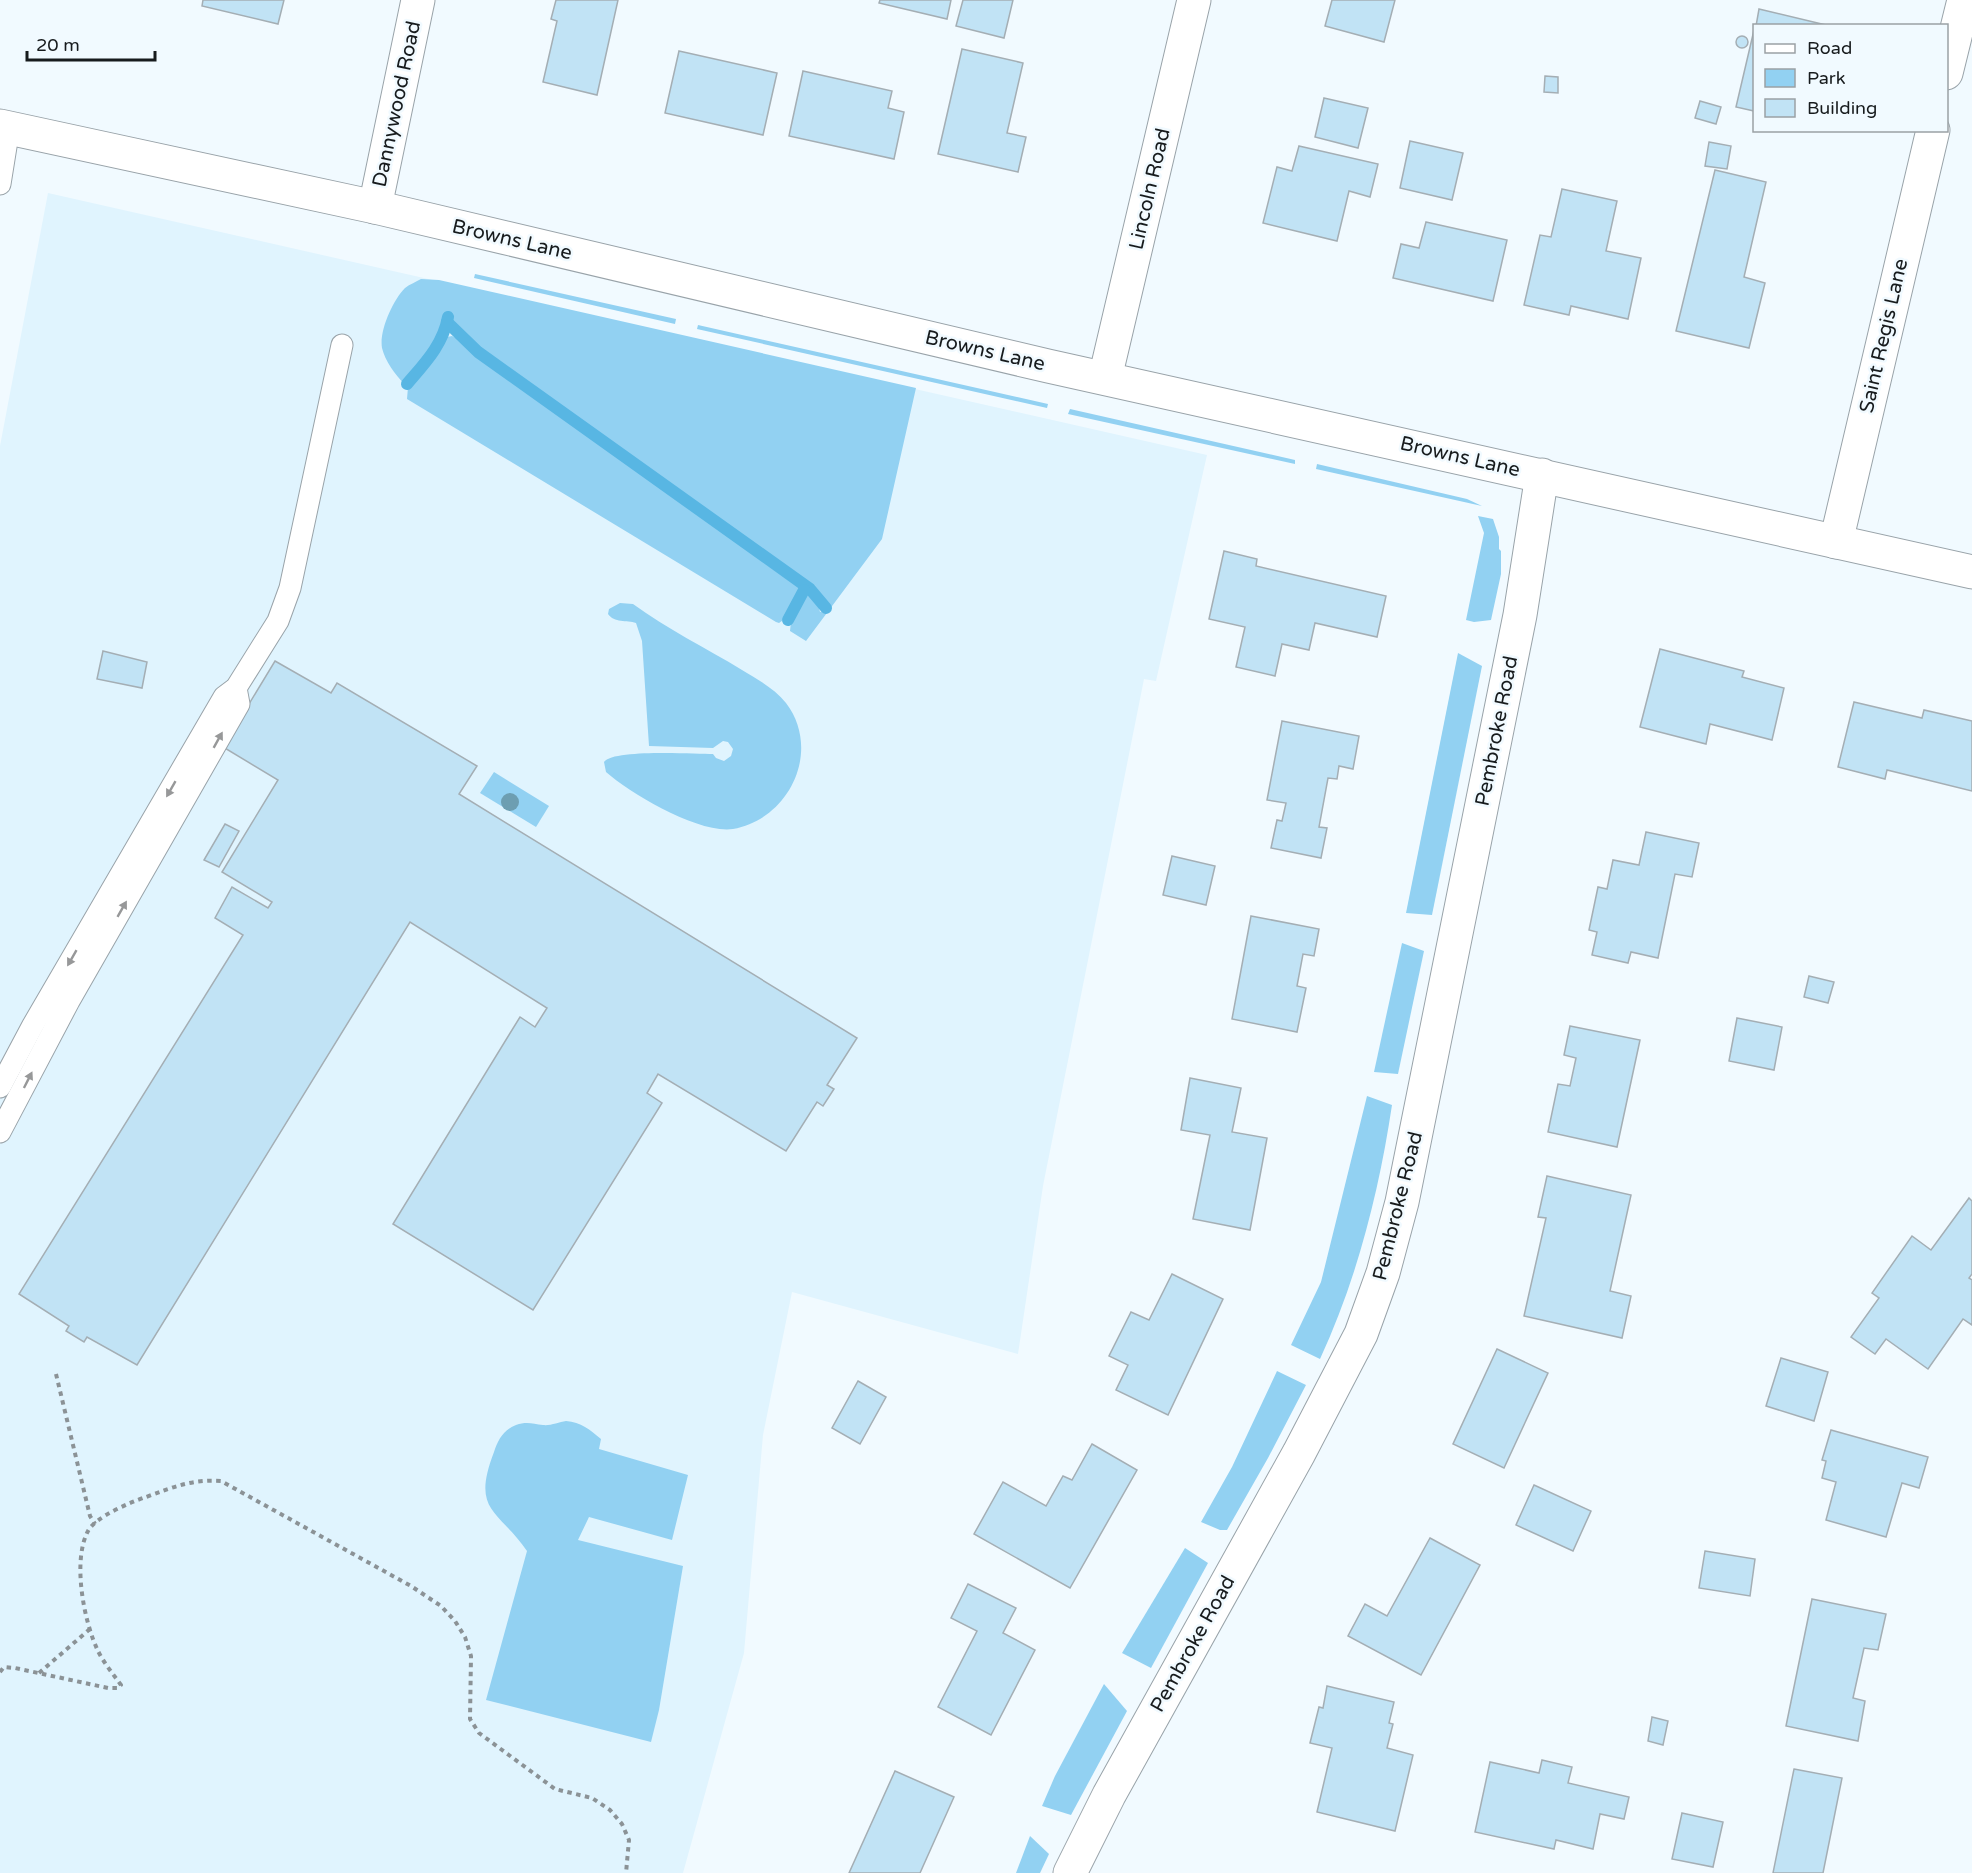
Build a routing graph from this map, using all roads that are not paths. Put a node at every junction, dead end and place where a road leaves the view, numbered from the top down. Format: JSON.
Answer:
{"nodes":[{"id":1,"x":418,"y":0,"type":"edge"},
{"id":2,"x":1194,"y":0,"type":"edge"},
{"id":3,"x":1964,"y":0,"type":"edge"},
{"id":4,"x":1948,"y":69,"type":"edge"},
{"id":5,"x":5,"y":127,"type":"edge"},
{"id":6,"x":1933,"y":132,"type":"edge"},
{"id":7,"x":0,"y":184,"type":"edge"},
{"id":8,"x":375,"y":207,"type":"junction"},
{"id":9,"x":342,"y":345,"type":"dead end"},
{"id":10,"x":1105,"y":378,"type":"junction"},
{"id":11,"x":1542,"y":475,"type":"junction"},
{"id":12,"x":1836,"y":542,"type":"junction"},
{"id":13,"x":1972,"y":572,"type":"edge"},
{"id":14,"x":236,"y":688,"type":"junction"},
{"id":15,"x":0,"y":1087,"type":"edge"},
{"id":16,"x":0,"y":1132,"type":"edge"},
{"id":17,"x":1070,"y":1873,"type":"edge"}],
"edges":[{"from":1,"to":8,"type":"street","name":"Dannywood Road"},
{"from":2,"to":10,"type":"street","name":"Lincoln Road"},
{"from":3,"to":4,"type":"street"},
{"from":5,"to":7,"type":"lane"},
{"from":5,"to":8,"type":"street","name":"Browns Lane"},
{"from":6,"to":12,"type":"street","name":"Saint Regis Lane"},
{"from":8,"to":10,"type":"street","name":"Browns Lane"},
{"from":9,"to":14,"type":"lane"},
{"from":10,"to":11,"type":"street","name":"Browns Lane"},
{"from":11,"to":12,"type":"street","name":"Browns Lane"},
{"from":11,"to":17,"type":"street","name":"Pembroke Road"},
{"from":12,"to":13,"type":"street","name":"Browns Lane"},
{"from":14,"to":15,"type":"lane","one_way":true},
{"from":16,"to":14,"type":"lane","one_way":true}]}
